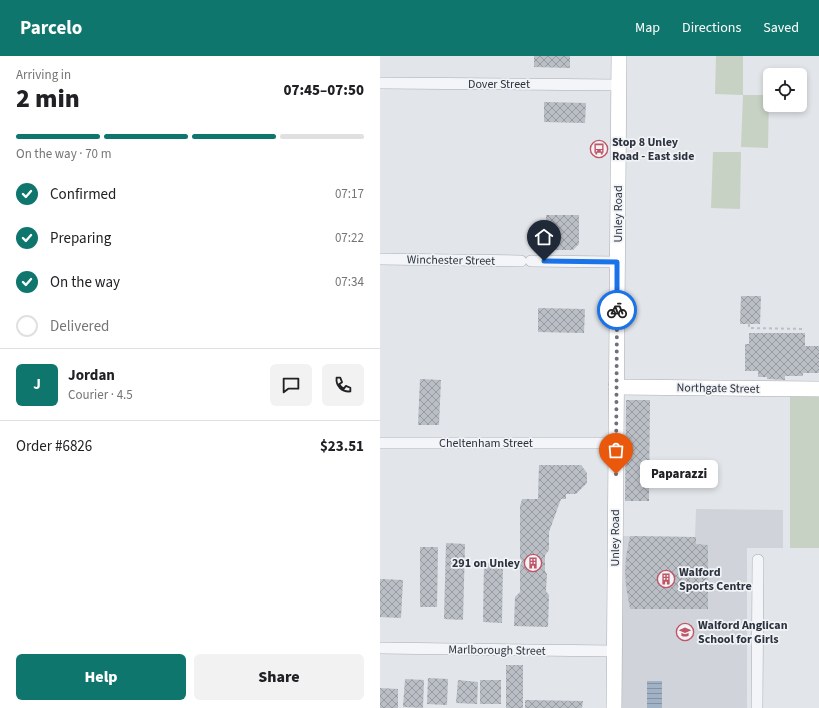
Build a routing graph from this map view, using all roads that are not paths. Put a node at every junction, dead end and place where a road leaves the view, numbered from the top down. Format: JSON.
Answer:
{"nodes":[{"id":1,"x":619,"y":56,"type":"edge"},
{"id":2,"x":380,"y":83,"type":"edge"},
{"id":3,"x":618,"y":84,"type":"junction"},
{"id":4,"x":380,"y":259,"type":"edge"},
{"id":5,"x":617,"y":262,"type":"junction"},
{"id":6,"x":616,"y":387,"type":"junction"},
{"id":7,"x":819,"y":389,"type":"edge"},
{"id":8,"x":380,"y":443,"type":"edge"},
{"id":9,"x":616,"y":443,"type":"junction"},
{"id":10,"x":758,"y":560,"type":"dead end"},
{"id":11,"x":380,"y":648,"type":"edge"},
{"id":12,"x":615,"y":651,"type":"junction"},
{"id":13,"x":614,"y":708,"type":"edge"},
{"id":14,"x":757,"y":708,"type":"edge"}],
"edges":[{"from":1,"to":3,"type":"main road","name":"Unley Road"},
{"from":2,"to":3,"type":"street","name":"Dover Street"},
{"from":3,"to":5,"type":"main road","name":"Unley Road"},
{"from":4,"to":5,"type":"street","name":"Winchester Street"},
{"from":5,"to":6,"type":"main road","name":"Unley Road"},
{"from":6,"to":7,"type":"main road","name":"Northgate Street"},
{"from":6,"to":9,"type":"main road","name":"Unley Road"},
{"from":8,"to":9,"type":"street","name":"Cheltenham Street"},
{"from":9,"to":12,"type":"main road","name":"Unley Road"},
{"from":10,"to":14,"type":"street"},
{"from":11,"to":12,"type":"street","name":"Marlborough Street"},
{"from":12,"to":13,"type":"main road","name":"Unley Road"}]}
